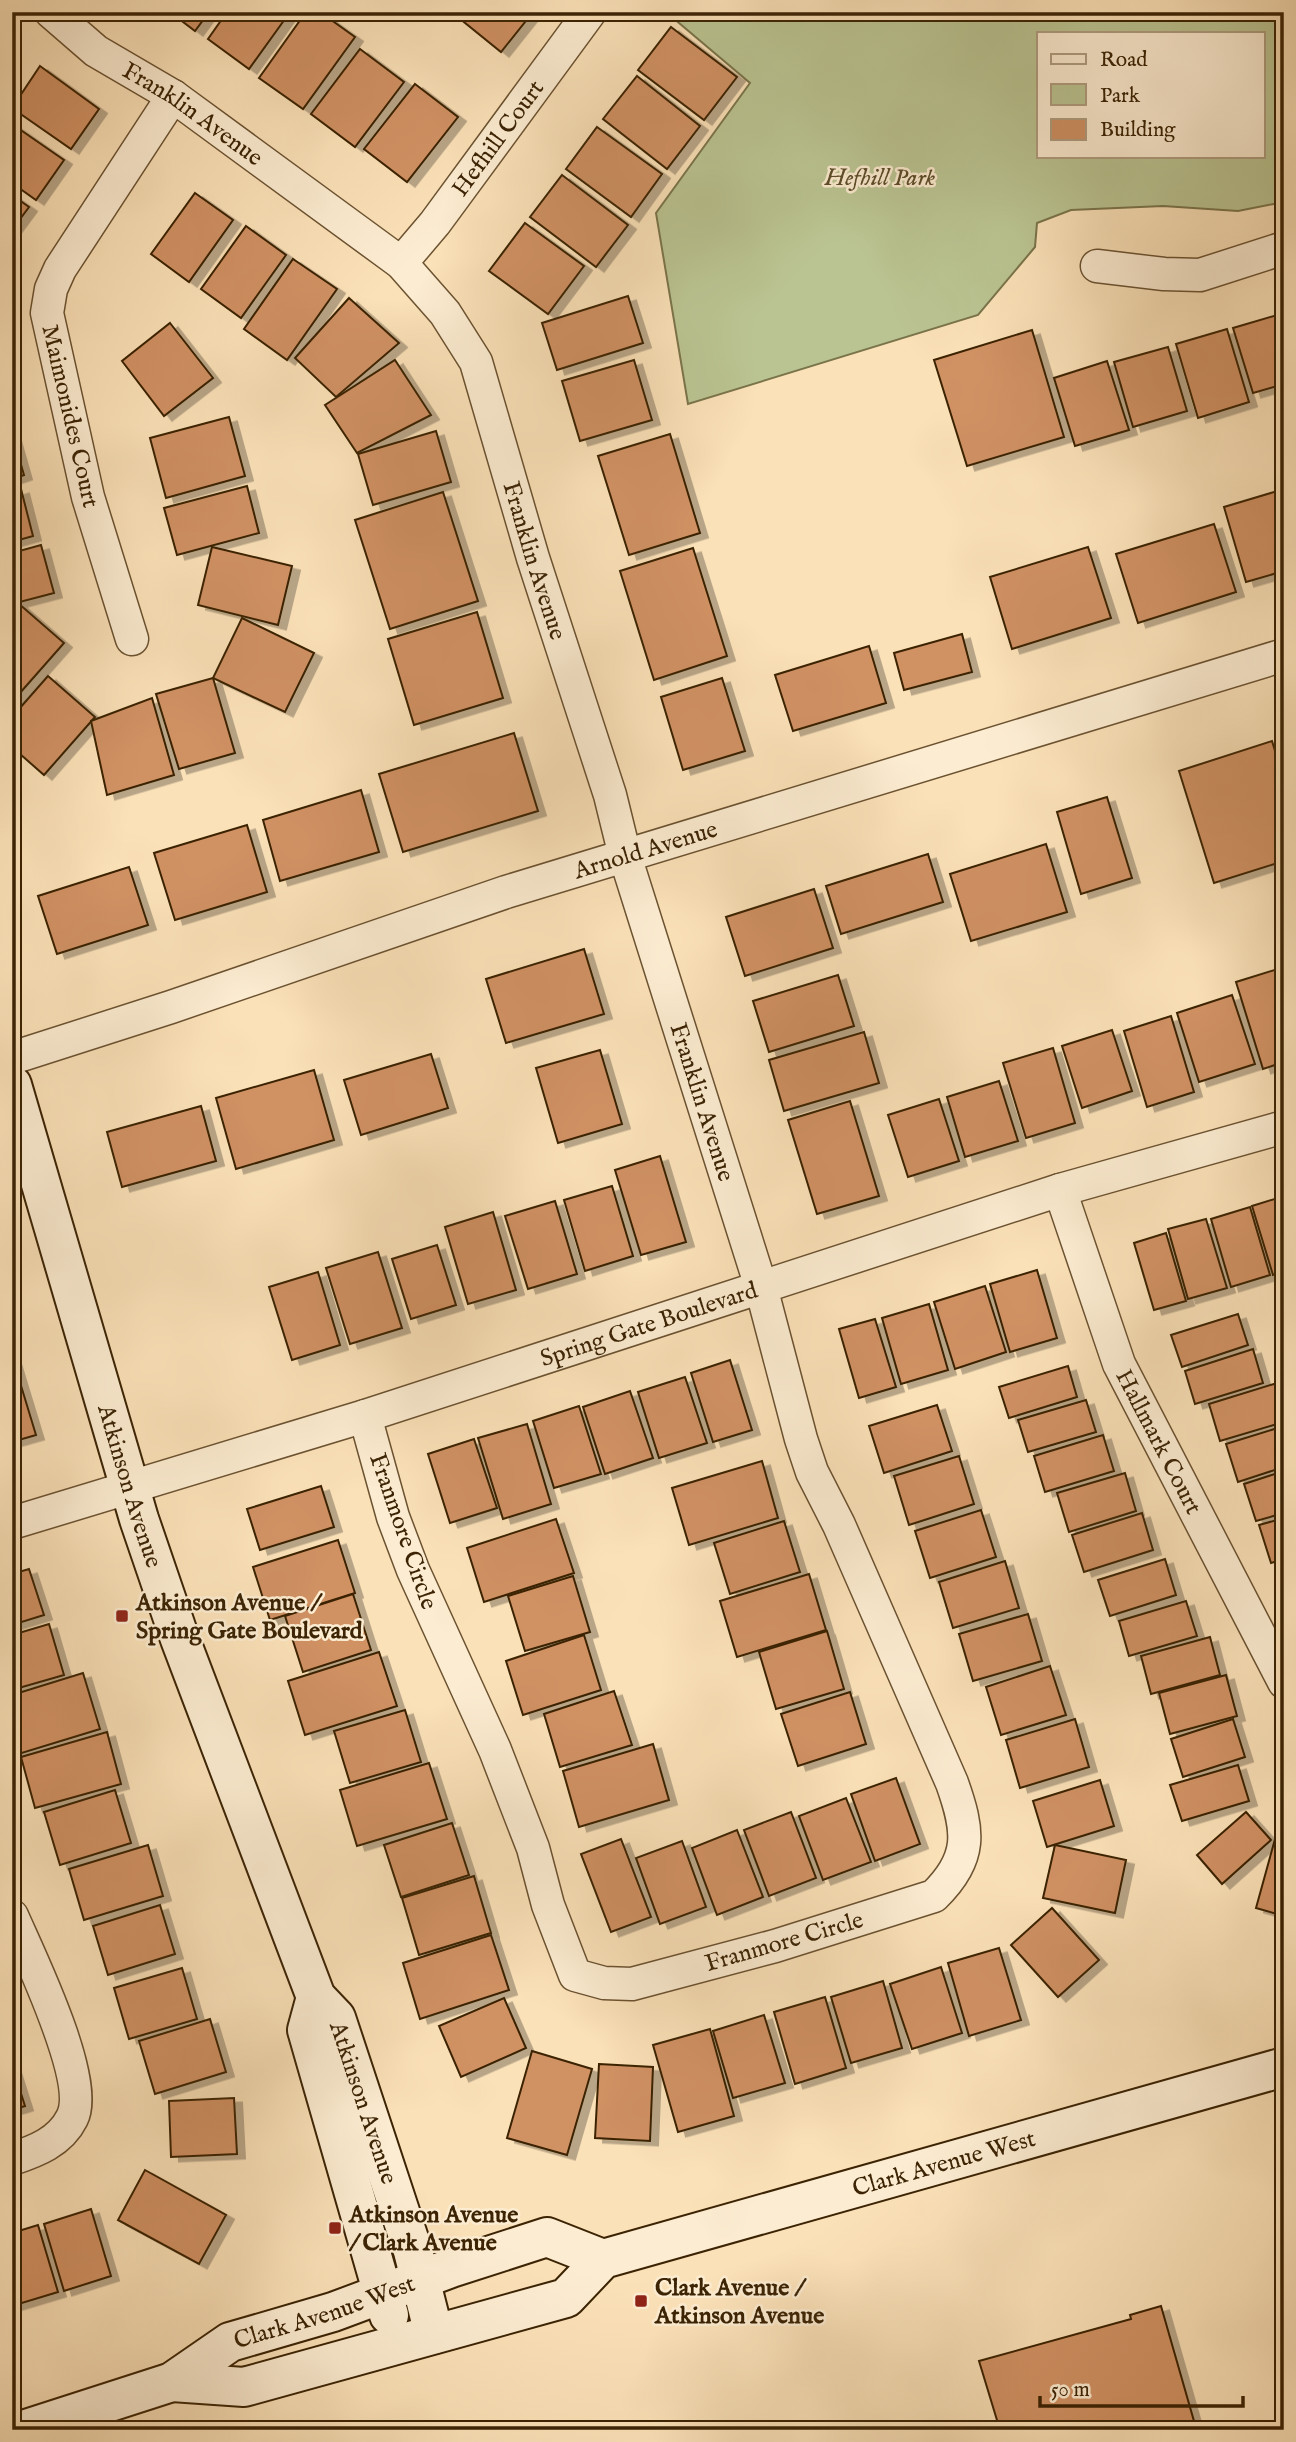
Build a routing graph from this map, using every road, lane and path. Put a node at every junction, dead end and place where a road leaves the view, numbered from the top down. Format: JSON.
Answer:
{"nodes":[{"id":1,"x":51,"y":12,"type":"edge"},
{"id":2,"x":590,"y":12,"type":"edge"},
{"id":3,"x":173,"y":96,"type":"junction"},
{"id":4,"x":1284,"y":248,"type":"edge"},
{"id":5,"x":401,"y":263,"type":"junction"},
{"id":6,"x":1097,"y":266,"type":"dead end"},
{"id":7,"x":132,"y":639,"type":"dead end"},
{"id":8,"x":1284,"y":655,"type":"edge"},
{"id":9,"x":625,"y":856,"type":"junction"},
{"id":10,"x":12,"y":1058,"type":"edge"},
{"id":11,"x":12,"y":1085,"type":"edge"},
{"id":12,"x":1284,"y":1127,"type":"edge"},
{"id":13,"x":1060,"y":1190,"type":"junction"},
{"id":14,"x":761,"y":1287,"type":"junction"},
{"id":15,"x":365,"y":1416,"type":"junction"},
{"id":16,"x":129,"y":1488,"type":"junction"},
{"id":17,"x":12,"y":1522,"type":"edge"},
{"id":18,"x":1284,"y":1682,"type":"edge"},
{"id":19,"x":12,"y":1916,"type":"edge"},
{"id":20,"x":316,"y":1997,"type":"junction"},
{"id":21,"x":1284,"y":2067,"type":"edge"},
{"id":22,"x":12,"y":2159,"type":"edge"},
{"id":23,"x":603,"y":2259,"type":"junction"},
{"id":24,"x":421,"y":2279,"type":"junction"},
{"id":25,"x":384,"y":2292,"type":"junction"},
{"id":26,"x":433,"y":2334,"type":"junction"},
{"id":27,"x":396,"y":2345,"type":"junction"},
{"id":28,"x":172,"y":2382,"type":"junction"},
{"id":29,"x":23,"y":2430,"type":"edge"}],
"edges":[{"from":1,"to":3,"type":"street","name":"Franklin Avenue"},
{"from":2,"to":5,"type":"street","name":"Hefhill Court"},
{"from":3,"to":5,"type":"street","name":"Franklin Avenue"},
{"from":3,"to":7,"type":"street","name":"Maimonides Court"},
{"from":4,"to":6,"type":"street"},
{"from":5,"to":9,"type":"street","name":"Franklin Avenue"},
{"from":8,"to":9,"type":"street","name":"Arnold Avenue"},
{"from":9,"to":10,"type":"street","name":"Arnold Avenue"},
{"from":9,"to":14,"type":"street","name":"Franklin Avenue"},
{"from":11,"to":16,"type":"street","name":"Atkinson Avenue"},
{"from":12,"to":13,"type":"street","name":"Spring Gate Boulevard"},
{"from":13,"to":14,"type":"street","name":"Spring Gate Boulevard"},
{"from":13,"to":18,"type":"street","name":"Hallmark Court"},
{"from":14,"to":15,"type":"street","name":"Spring Gate Boulevard"},
{"from":14,"to":15,"type":"street","name":"Franmore Circle"},
{"from":15,"to":16,"type":"street","name":"Spring Gate Boulevard"},
{"from":16,"to":17,"type":"street","name":"Spring Gate Boulevard"},
{"from":16,"to":20,"type":"street","name":"Atkinson Avenue"},
{"from":19,"to":22,"type":"street"},
{"from":20,"to":24,"type":"street","name":"Atkinson Avenue"},
{"from":20,"to":25,"type":"street","name":"Atkinson Avenue"},
{"from":21,"to":23,"type":"street","name":"Clark Avenue West"},
{"from":23,"to":24,"type":"street","name":"Clark Avenue West"},
{"from":23,"to":26,"type":"street","name":"Clark Avenue West"},
{"from":24,"to":25,"type":"street","name":"Clark Avenue West"},
{"from":24,"to":26,"type":"street","name":"Atkinson Avenue"},
{"from":25,"to":27,"type":"street","name":"Atkinson Avenue"},
{"from":25,"to":28,"type":"street","name":"Clark Avenue West"},
{"from":26,"to":27,"type":"street","name":"Clark Avenue West"},
{"from":27,"to":28,"type":"street","name":"Clark Avenue West"},
{"from":28,"to":29,"type":"street","name":"Clark Avenue West"}]}
